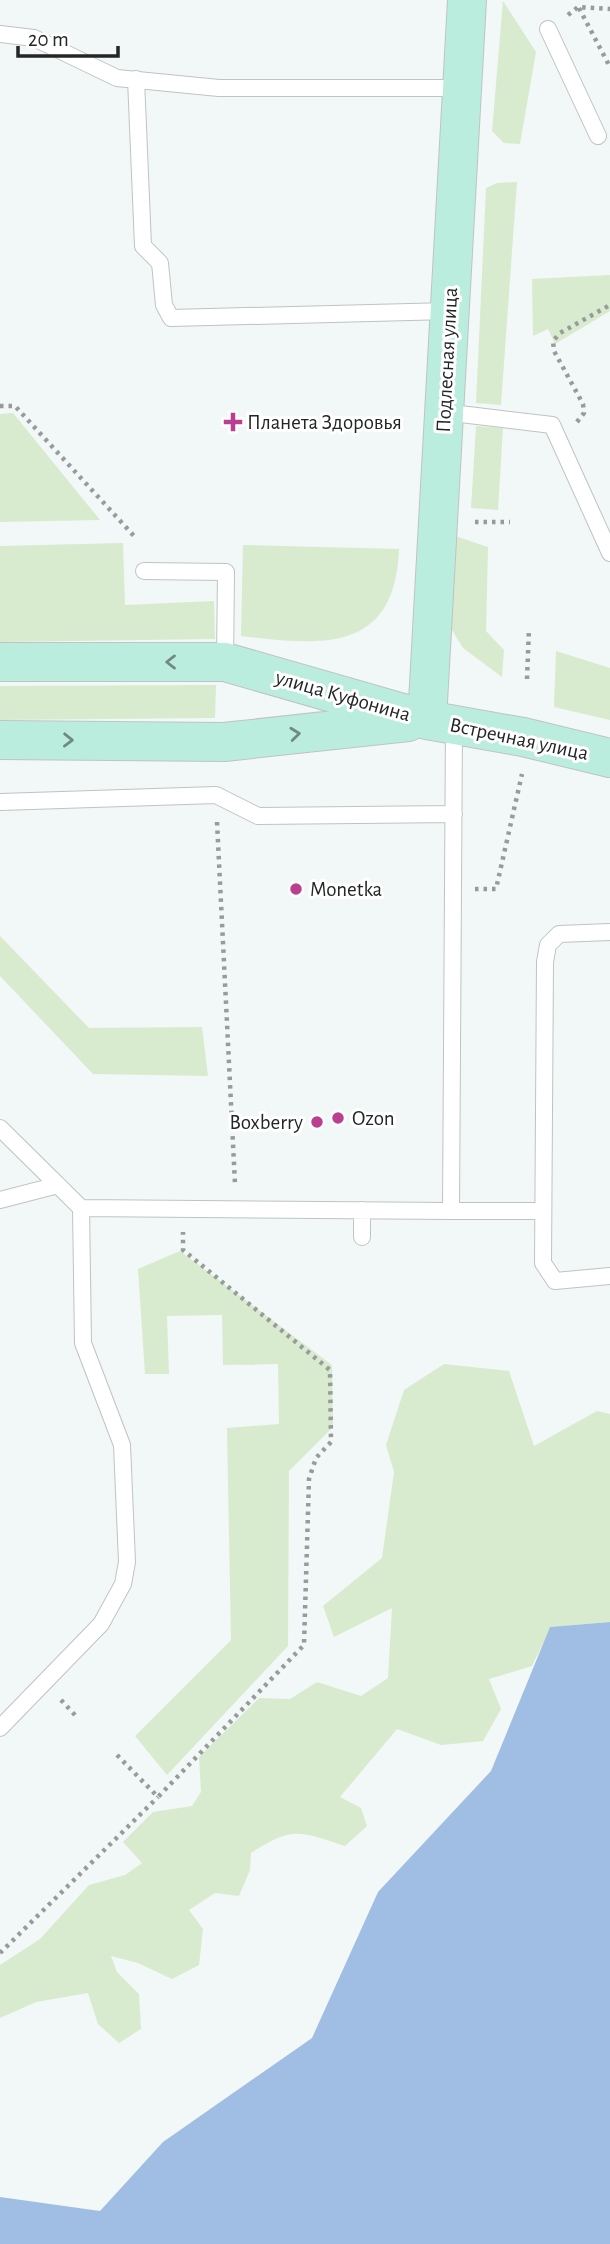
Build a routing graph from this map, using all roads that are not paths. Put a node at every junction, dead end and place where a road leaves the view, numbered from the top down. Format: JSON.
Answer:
{"nodes":[{"id":1,"x":467,"y":0,"type":"edge"},
{"id":2,"x":548,"y":29,"type":"road end"},
{"id":3,"x":0,"y":34,"type":"edge"},
{"id":4,"x":136,"y":79,"type":"junction"},
{"id":5,"x":462,"y":88,"type":"junction"},
{"id":6,"x":598,"y":135,"type":"dead end"},
{"id":7,"x":449,"y":311,"type":"junction"},
{"id":8,"x":444,"y":412,"type":"junction"},
{"id":9,"x":610,"y":553,"type":"edge"},
{"id":10,"x":144,"y":571,"type":"dead end"},
{"id":11,"x":0,"y":662,"type":"edge"},
{"id":12,"x":225,"y":662,"type":"junction"},
{"id":13,"x":441,"y":722,"type":"junction"},
{"id":14,"x":0,"y":740,"type":"edge"},
{"id":15,"x":610,"y":758,"type":"edge"},
{"id":16,"x":0,"y":802,"type":"edge"},
{"id":17,"x":454,"y":814,"type":"junction"},
{"id":18,"x":610,"y":932,"type":"edge"},
{"id":19,"x":0,"y":1128,"type":"edge"},
{"id":20,"x":58,"y":1185,"type":"junction"},
{"id":21,"x":0,"y":1200,"type":"edge"},
{"id":22,"x":81,"y":1208,"type":"junction"},
{"id":23,"x":362,"y":1210,"type":"junction"},
{"id":24,"x":451,"y":1211,"type":"junction"},
{"id":25,"x":543,"y":1211,"type":"junction"},
{"id":26,"x":362,"y":1237,"type":"dead end"},
{"id":27,"x":610,"y":1276,"type":"edge"},
{"id":28,"x":0,"y":1728,"type":"edge"}],
"edges":[{"from":1,"to":5,"type":"main road","name":"Подлесная улица"},
{"from":2,"to":6,"type":"lane"},
{"from":3,"to":4,"type":"lane"},
{"from":4,"to":5,"type":"lane"},
{"from":4,"to":7,"type":"lane"},
{"from":5,"to":7,"type":"main road","name":"Подлесная улица"},
{"from":7,"to":8,"type":"main road","name":"Подлесная улица"},
{"from":8,"to":9,"type":"lane"},
{"from":8,"to":13,"type":"main road","name":"Подлесная улица"},
{"from":10,"to":12,"type":"lane"},
{"from":12,"to":11,"type":"main road","name":"улица Куфонина","one_way":true},
{"from":12,"to":13,"type":"main road","name":"улица Куфонина"},
{"from":14,"to":13,"type":"main road","name":"улица Куфонина","one_way":true},
{"from":13,"to":15,"type":"main road","name":"Встречная улица"},
{"from":13,"to":17,"type":"lane"},
{"from":16,"to":17,"type":"lane"},
{"from":17,"to":24,"type":"lane"},
{"from":18,"to":25,"type":"lane"},
{"from":19,"to":20,"type":"lane"},
{"from":20,"to":21,"type":"lane"},
{"from":20,"to":22,"type":"lane"},
{"from":22,"to":23,"type":"lane"},
{"from":22,"to":28,"type":"lane"},
{"from":23,"to":24,"type":"lane"},
{"from":23,"to":26,"type":"lane"},
{"from":24,"to":25,"type":"lane"},
{"from":25,"to":27,"type":"lane"}]}
